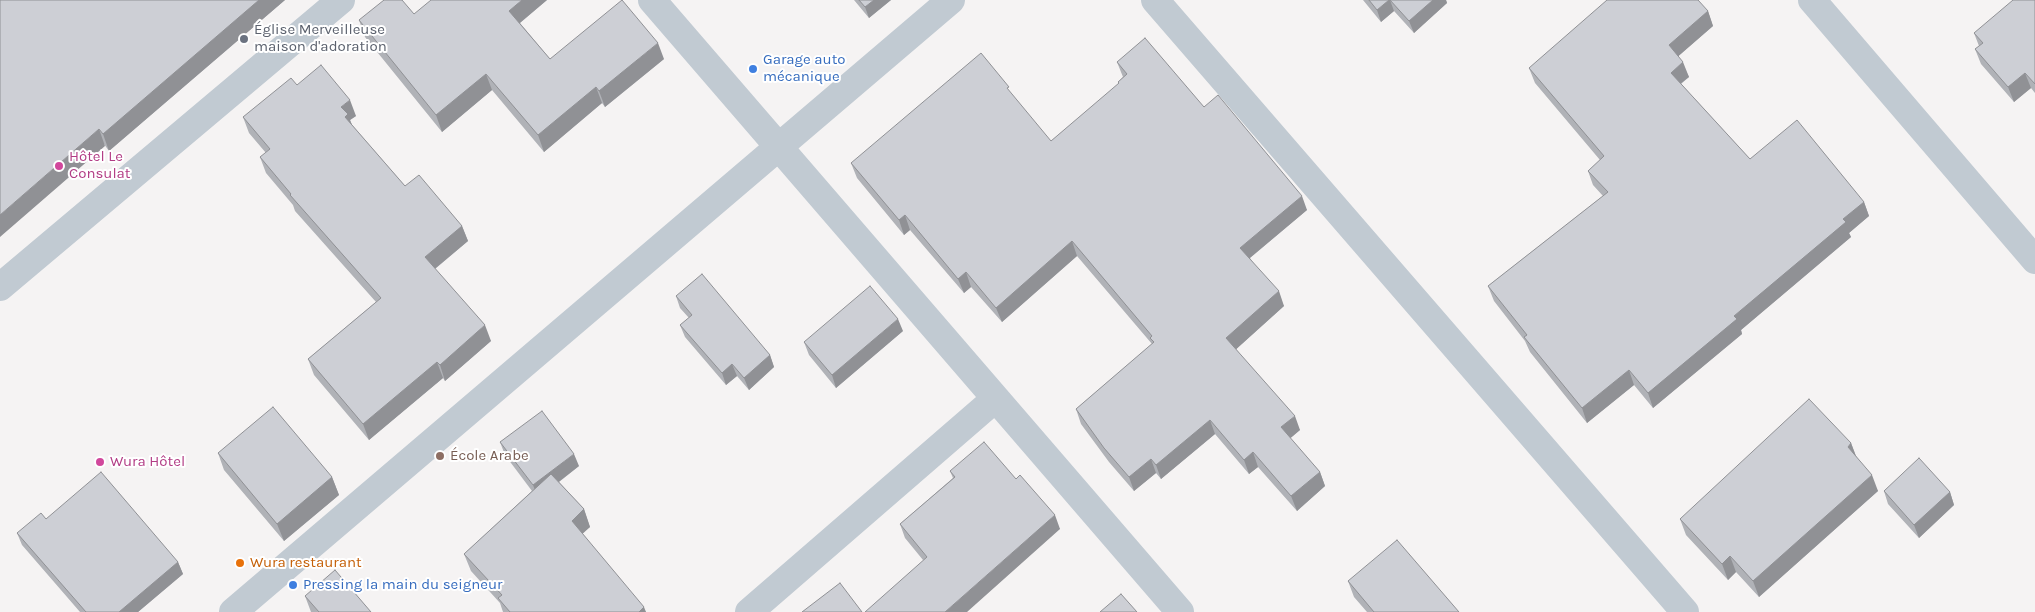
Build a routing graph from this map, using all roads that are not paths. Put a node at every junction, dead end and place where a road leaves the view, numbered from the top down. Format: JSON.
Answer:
{"nodes":[{"id":1,"x":341,"y":0,"type":"edge"},
{"id":2,"x":652,"y":0,"type":"edge"},
{"id":3,"x":951,"y":0,"type":"edge"},
{"id":4,"x":1154,"y":0,"type":"edge"},
{"id":5,"x":1812,"y":0,"type":"edge"},
{"id":6,"x":778,"y":147,"type":"junction"},
{"id":7,"x":2035,"y":260,"type":"edge"},
{"id":8,"x":0,"y":287,"type":"edge"},
{"id":9,"x":995,"y":399,"type":"junction"},
{"id":10,"x":232,"y":612,"type":"edge"},
{"id":11,"x":749,"y":612,"type":"edge"},
{"id":12,"x":1180,"y":612,"type":"edge"},
{"id":13,"x":1685,"y":612,"type":"edge"}],
"edges":[{"from":1,"to":8,"type":"street"},
{"from":2,"to":6,"type":"street"},
{"from":3,"to":6,"type":"street"},
{"from":4,"to":13,"type":"street"},
{"from":5,"to":7,"type":"street"},
{"from":6,"to":9,"type":"street"},
{"from":6,"to":10,"type":"street"},
{"from":9,"to":11,"type":"street"},
{"from":9,"to":12,"type":"street"}]}
